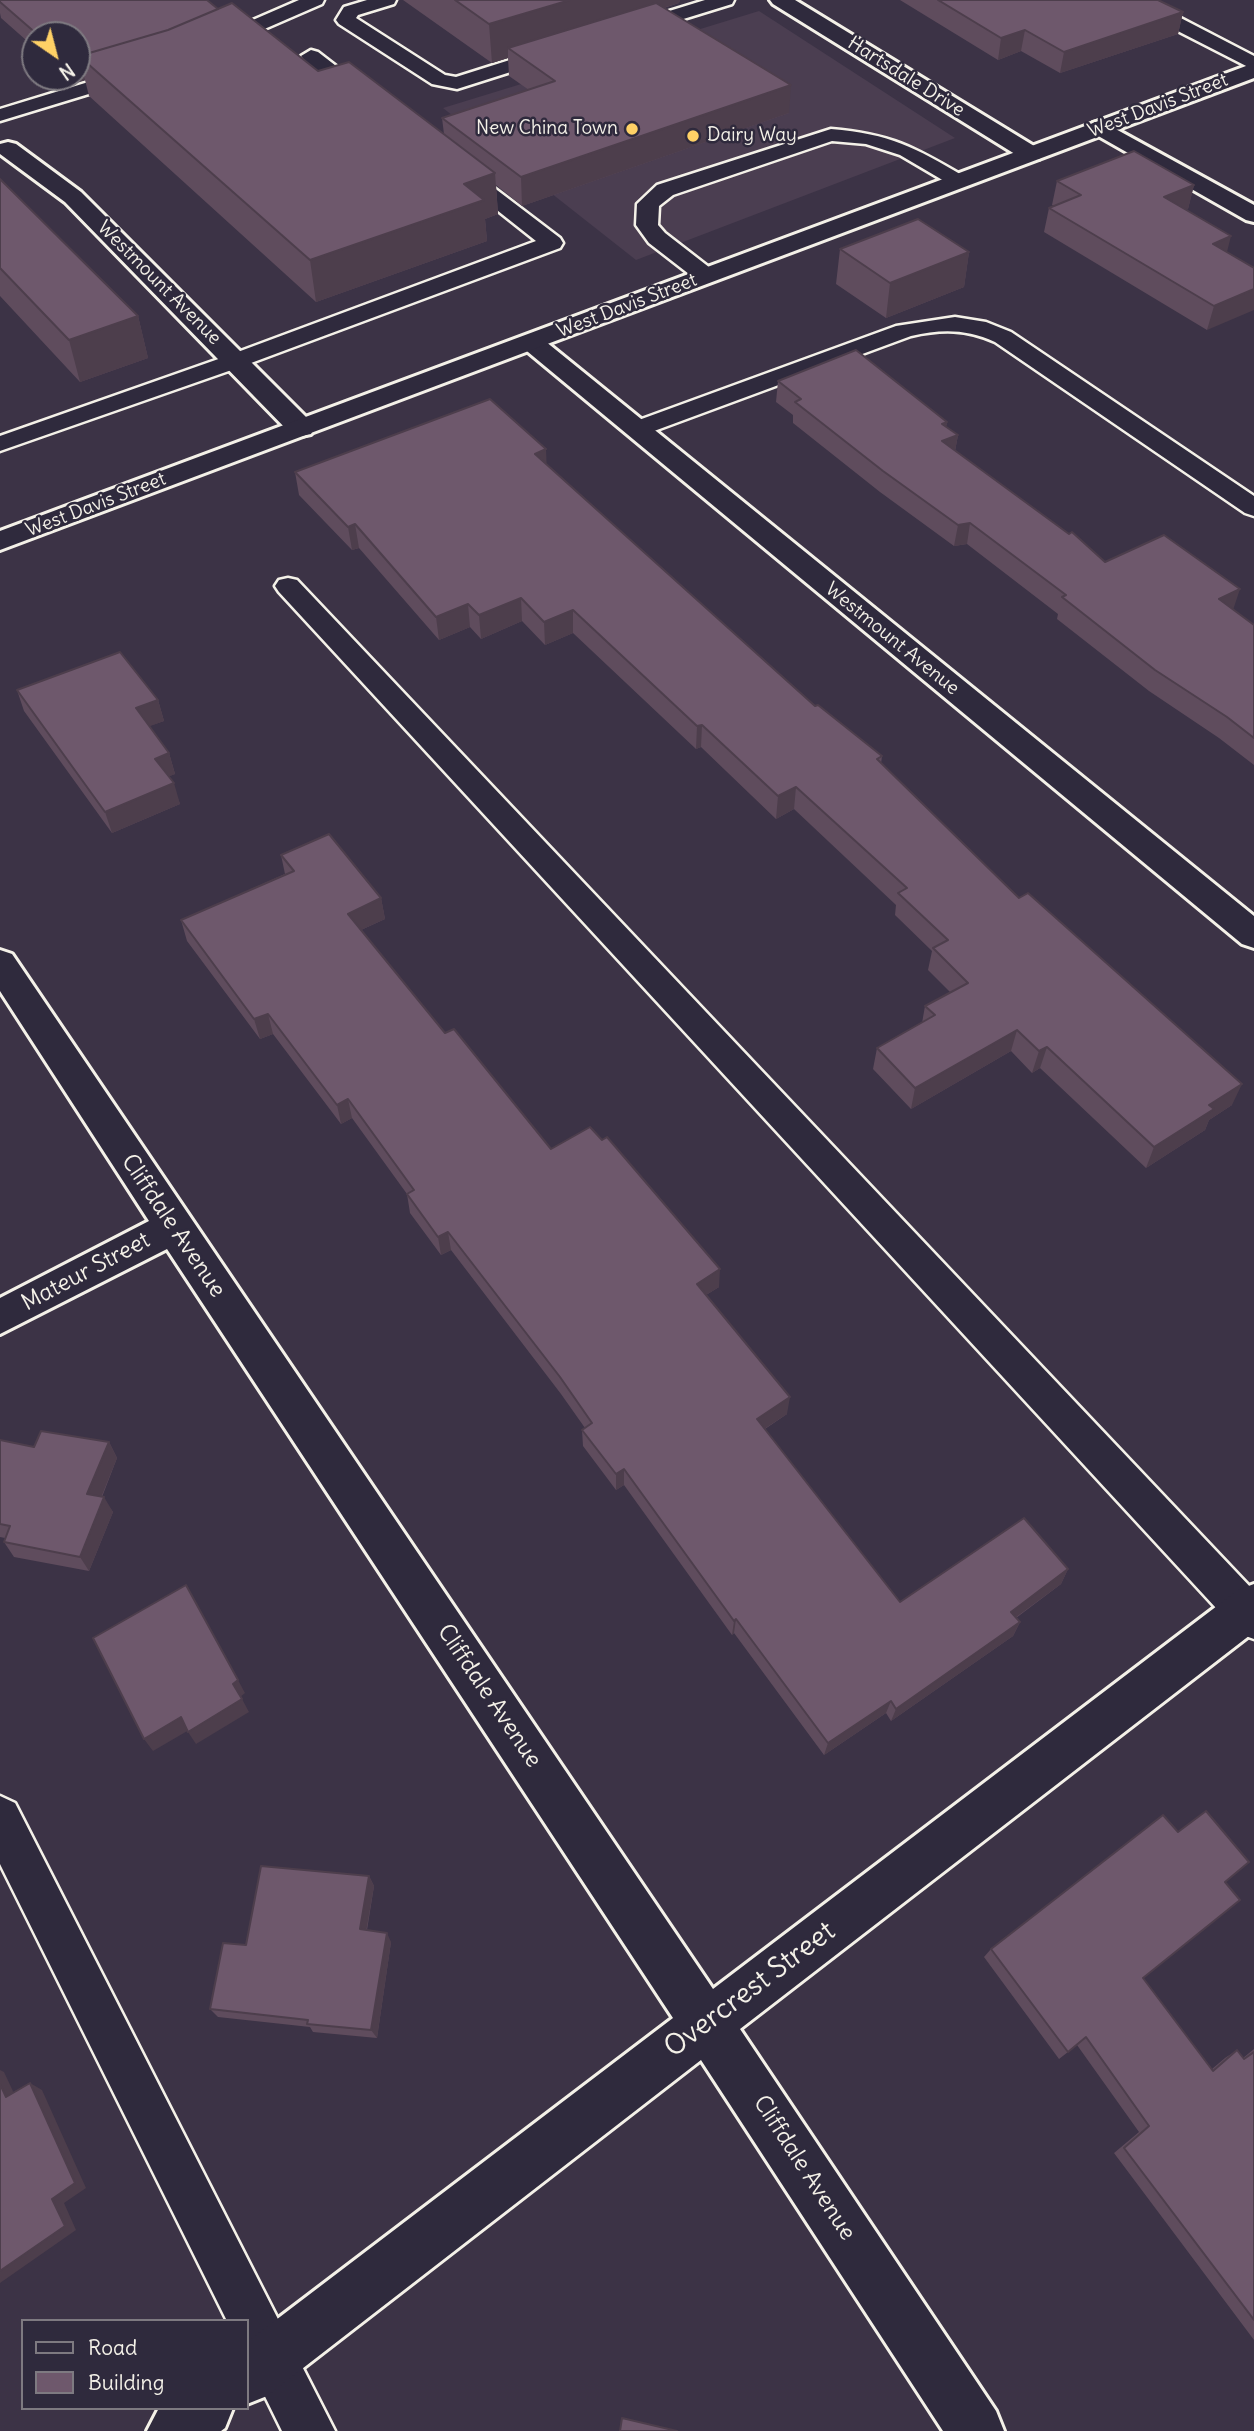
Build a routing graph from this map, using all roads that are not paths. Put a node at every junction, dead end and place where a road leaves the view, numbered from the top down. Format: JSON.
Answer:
{"nodes":[{"id":1,"x":315,"y":0,"type":"edge"},
{"id":2,"x":387,"y":0,"type":"edge"},
{"id":3,"x":725,"y":0,"type":"edge"},
{"id":4,"x":780,"y":0,"type":"edge"},
{"id":5,"x":1132,"y":0,"type":"edge"},
{"id":6,"x":610,"y":35,"type":"edge"},
{"id":7,"x":572,"y":47,"type":"edge"},
{"id":8,"x":192,"y":53,"type":"edge"},
{"id":9,"x":311,"y":56,"type":"dead end"},
{"id":10,"x":1254,"y":64,"type":"edge"},
{"id":11,"x":155,"y":67,"type":"edge"},
{"id":12,"x":1254,"y":70,"type":"edge"},
{"id":13,"x":377,"y":107,"type":"edge"},
{"id":14,"x":0,"y":115,"type":"edge"},
{"id":15,"x":1101,"y":128,"type":"junction"},
{"id":16,"x":8,"y":149,"type":"dead end"},
{"id":17,"x":1031,"y":154,"type":"junction"},
{"id":18,"x":443,"y":158,"type":"edge"},
{"id":19,"x":958,"y":181,"type":"junction"},
{"id":20,"x":1254,"y":215,"type":"edge"},
{"id":21,"x":706,"y":276,"type":"junction"},
{"id":22,"x":531,"y":342,"type":"junction"},
{"id":23,"x":235,"y":361,"type":"junction"},
{"id":24,"x":301,"y":428,"type":"junction"},
{"id":25,"x":637,"y":429,"type":"junction"},
{"id":26,"x":0,"y":444,"type":"edge"},
{"id":27,"x":1254,"y":508,"type":"edge"},
{"id":28,"x":0,"y":541,"type":"edge"},
{"id":29,"x":288,"y":586,"type":"dead end"},
{"id":30,"x":1254,"y":935,"type":"edge"},
{"id":31,"x":0,"y":963,"type":"edge"},
{"id":32,"x":173,"y":1227,"type":"junction"},
{"id":33,"x":0,"y":1317,"type":"edge"},
{"id":34,"x":1251,"y":1612,"type":"edge"},
{"id":35,"x":0,"y":1818,"type":"edge"},
{"id":36,"x":708,"y":2022,"type":"junction"},
{"id":37,"x":237,"y":2319,"type":"edge"},
{"id":38,"x":248,"y":2343,"type":"edge"},
{"id":39,"x":259,"y":2366,"type":"edge"},
{"id":40,"x":202,"y":2410,"type":"edge"},
{"id":41,"x":175,"y":2431,"type":"edge"},
{"id":42,"x":309,"y":2431,"type":"edge"},
{"id":43,"x":976,"y":2431,"type":"edge"}],
"edges":[{"from":1,"to":8,"type":"lane"},
{"from":2,"to":7,"type":"lane"},
{"from":3,"to":6,"type":"lane"},
{"from":4,"to":17,"type":"street","name":"Hartsdale Drive"},
{"from":5,"to":10,"type":"lane"},
{"from":9,"to":13,"type":"lane"},
{"from":11,"to":14,"type":"lane"},
{"from":12,"to":15,"type":"street","name":"West Davis Street"},
{"from":15,"to":17,"type":"street","name":"West Davis Street"},
{"from":15,"to":20,"type":"street"},
{"from":16,"to":23,"type":"street","name":"Westmount Avenue"},
{"from":17,"to":19,"type":"street","name":"West Davis Street"},
{"from":18,"to":23,"type":"lane"},
{"from":19,"to":21,"type":"street","name":"West Davis Street"},
{"from":19,"to":21,"type":"lane"},
{"from":21,"to":22,"type":"street","name":"West Davis Street"},
{"from":22,"to":24,"type":"street","name":"West Davis Street"},
{"from":22,"to":25,"type":"street","name":"Westmount Avenue"},
{"from":23,"to":24,"type":"street","name":"Westmount Avenue"},
{"from":23,"to":26,"type":"lane"},
{"from":24,"to":28,"type":"street","name":"West Davis Street"},
{"from":25,"to":27,"type":"lane"},
{"from":25,"to":30,"type":"street","name":"Westmount Avenue"},
{"from":29,"to":34,"type":"lane"},
{"from":31,"to":32,"type":"street","name":"Cliffdale Avenue"},
{"from":32,"to":33,"type":"street","name":"Mateur Street"},
{"from":32,"to":36,"type":"street","name":"Cliffdale Avenue"},
{"from":34,"to":36,"type":"street","name":"Overcrest Street"},
{"from":35,"to":37,"type":"lane"},
{"from":36,"to":39,"type":"street","name":"Overcrest Street"},
{"from":36,"to":43,"type":"street","name":"Cliffdale Avenue"},
{"from":38,"to":39,"type":"lane"},
{"from":39,"to":42,"type":"lane"},
{"from":40,"to":41,"type":"street"}]}
